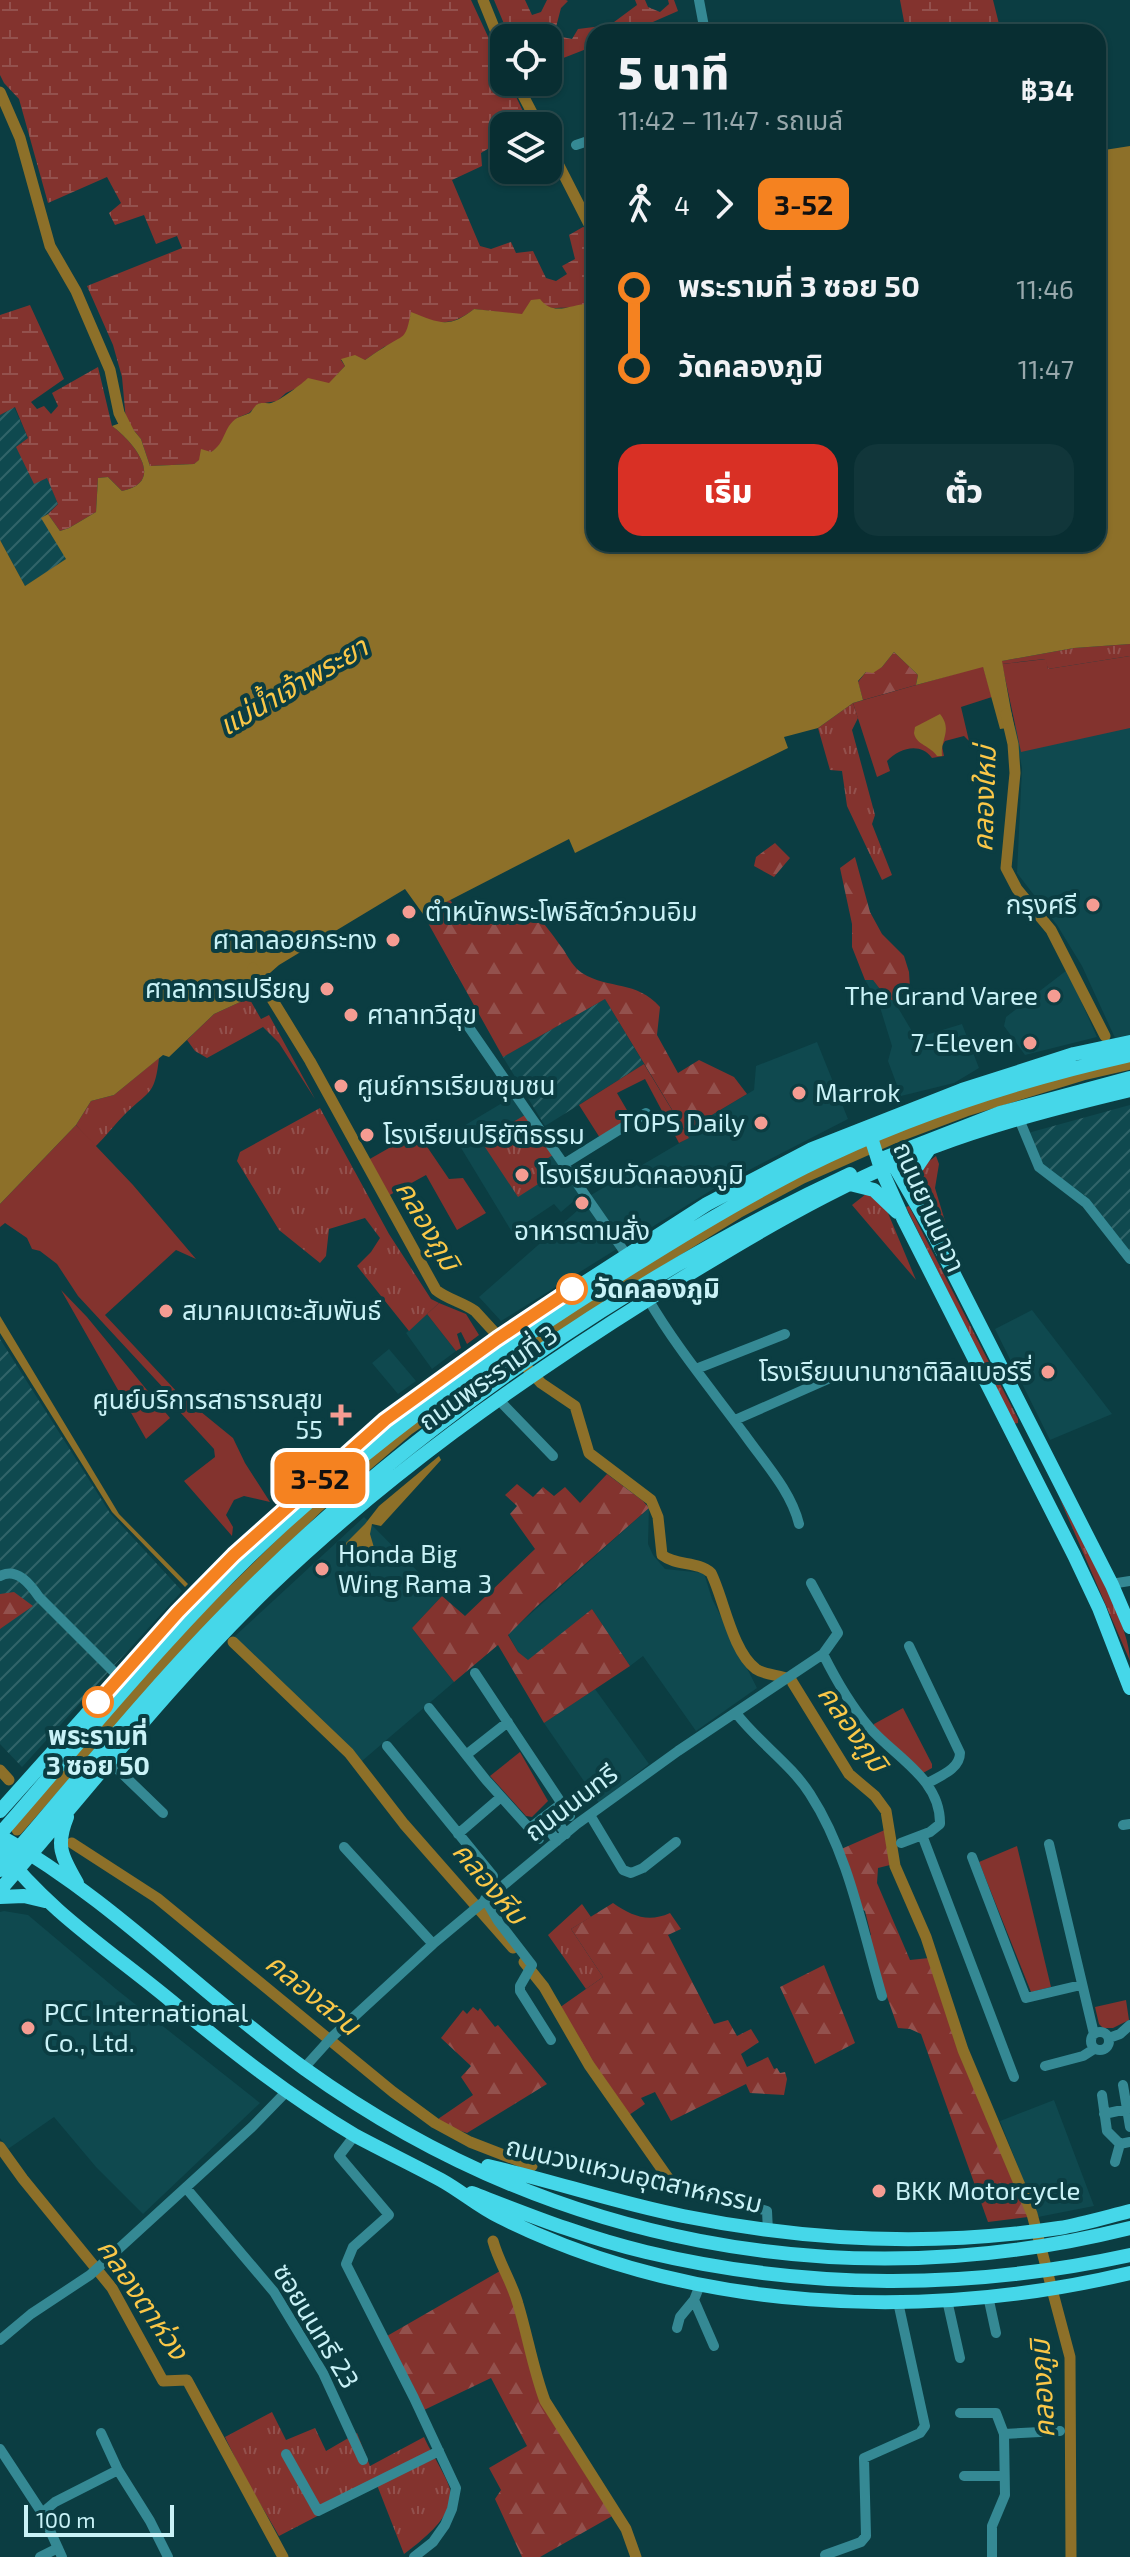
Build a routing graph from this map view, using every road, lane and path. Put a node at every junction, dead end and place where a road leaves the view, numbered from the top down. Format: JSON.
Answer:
{"nodes":[{"id":1,"x":699,"y":0,"type":"edge"},
{"id":2,"x":704,"y":24,"type":"edge"},
{"id":3,"x":586,"y":142,"type":"edge"},
{"id":4,"x":576,"y":145,"type":"dead end"},
{"id":5,"x":461,"y":1016,"type":"dead end"},
{"id":6,"x":1130,"y":1042,"type":"edge"},
{"id":7,"x":1130,"y":1055,"type":"edge"},
{"id":8,"x":1130,"y":1078,"type":"edge"},
{"id":9,"x":962,"y":1090,"type":"junction"},
{"id":10,"x":1130,"y":1090,"type":"edge"},
{"id":11,"x":646,"y":1113,"type":"dead end"},
{"id":12,"x":1019,"y":1119,"type":"junction"},
{"id":13,"x":977,"y":1131,"type":"junction"},
{"id":14,"x":871,"y":1134,"type":"junction"},
{"id":15,"x":929,"y":1149,"type":"junction"},
{"id":16,"x":885,"y":1161,"type":"junction"},
{"id":17,"x":564,"y":1164,"type":"junction"},
{"id":18,"x":850,"y":1184,"type":"junction"},
{"id":19,"x":916,"y":1203,"type":"junction"},
{"id":20,"x":707,"y":1204,"type":"junction"},
{"id":21,"x":903,"y":1218,"type":"junction"},
{"id":22,"x":728,"y":1248,"type":"junction"},
{"id":23,"x":626,"y":1254,"type":"junction"},
{"id":24,"x":1130,"y":1259,"type":"edge"},
{"id":25,"x":648,"y":1299,"type":"junction"},
{"id":26,"x":785,"y":1334,"type":"dead end"},
{"id":27,"x":696,"y":1369,"type":"junction"},
{"id":28,"x":828,"y":1379,"type":"dead end"},
{"id":29,"x":498,"y":1399,"type":"junction"},
{"id":30,"x":735,"y":1420,"type":"junction"},
{"id":31,"x":1034,"y":1432,"type":"junction"},
{"id":32,"x":553,"y":1456,"type":"dead end"},
{"id":33,"x":1047,"y":1505,"type":"junction"},
{"id":34,"x":799,"y":1524,"type":"dead end"},
{"id":35,"x":0,"y":1576,"type":"edge"},
{"id":36,"x":1130,"y":1581,"type":"edge"},
{"id":37,"x":811,"y":1583,"type":"dead end"},
{"id":38,"x":1111,"y":1584,"type":"junction"},
{"id":39,"x":1130,"y":1627,"type":"edge"},
{"id":40,"x":909,"y":1646,"type":"dead end"},
{"id":41,"x":823,"y":1654,"type":"junction"},
{"id":42,"x":475,"y":1673,"type":"dead end"},
{"id":43,"x":125,"y":1680,"type":"junction"},
{"id":44,"x":1130,"y":1688,"type":"edge"},
{"id":45,"x":161,"y":1700,"type":"junction"},
{"id":46,"x":429,"y":1708,"type":"dead end"},
{"id":47,"x":736,"y":1713,"type":"junction"},
{"id":48,"x":508,"y":1722,"type":"junction"},
{"id":49,"x":387,"y":1746,"type":"dead end"},
{"id":50,"x":466,"y":1755,"type":"junction"},
{"id":51,"x":109,"y":1761,"type":"junction"},
{"id":52,"x":928,"y":1783,"type":"junction"},
{"id":53,"x":501,"y":1797,"type":"junction"},
{"id":54,"x":74,"y":1802,"type":"junction"},
{"id":55,"x":561,"y":1804,"type":"junction"},
{"id":56,"x":0,"y":1811,"type":"edge"},
{"id":57,"x":551,"y":1812,"type":"junction"},
{"id":58,"x":163,"y":1813,"type":"dead end"},
{"id":59,"x":590,"y":1815,"type":"junction"},
{"id":60,"x":570,"y":1816,"type":"dead end"},
{"id":61,"x":541,"y":1819,"type":"junction"},
{"id":62,"x":530,"y":1828,"type":"junction"},
{"id":63,"x":458,"y":1834,"type":"junction"},
{"id":64,"x":0,"y":1835,"type":"edge"},
{"id":65,"x":922,"y":1835,"type":"junction"},
{"id":66,"x":561,"y":1837,"type":"junction"},
{"id":67,"x":539,"y":1839,"type":"dead end"},
{"id":68,"x":676,"y":1842,"type":"dead end"},
{"id":69,"x":901,"y":1843,"type":"dead end"},
{"id":70,"x":1049,"y":1844,"type":"dead end"},
{"id":71,"x":344,"y":1847,"type":"dead end"},
{"id":72,"x":0,"y":1848,"type":"edge"},
{"id":73,"x":31,"y":1853,"type":"junction"},
{"id":74,"x":972,"y":1857,"type":"dead end"},
{"id":75,"x":0,"y":1870,"type":"edge"},
{"id":76,"x":17,"y":1871,"type":"junction"},
{"id":77,"x":493,"y":1876,"type":"dead end"},
{"id":78,"x":79,"y":1886,"type":"junction"},
{"id":79,"x":0,"y":1890,"type":"edge"},
{"id":80,"x":0,"y":1897,"type":"edge"},
{"id":81,"x":50,"y":1902,"type":"junction"},
{"id":82,"x":479,"y":1903,"type":"junction"},
{"id":83,"x":433,"y":1944,"type":"junction"},
{"id":84,"x":1081,"y":1985,"type":"junction"},
{"id":85,"x":882,"y":1996,"type":"dead end"},
{"id":86,"x":1130,"y":2025,"type":"edge"},
{"id":87,"x":1094,"y":2034,"type":"junction"},
{"id":88,"x":1125,"y":2035,"type":"edge"},
{"id":89,"x":1109,"y":2038,"type":"junction"},
{"id":90,"x":551,"y":2040,"type":"dead end"},
{"id":91,"x":1094,"y":2049,"type":"junction"},
{"id":92,"x":1045,"y":2066,"type":"dead end"},
{"id":93,"x":304,"y":2068,"type":"junction"},
{"id":94,"x":1014,"y":2077,"type":"dead end"},
{"id":95,"x":1123,"y":2085,"type":"dead end"},
{"id":96,"x":287,"y":2091,"type":"junction"},
{"id":97,"x":1102,"y":2095,"type":"dead end"},
{"id":98,"x":1127,"y":2109,"type":"junction"},
{"id":99,"x":1104,"y":2114,"type":"junction"},
{"id":100,"x":1130,"y":2127,"type":"edge"},
{"id":101,"x":355,"y":2135,"type":"junction"},
{"id":102,"x":1125,"y":2143,"type":"edge"},
{"id":103,"x":460,"y":2161,"type":"junction"},
{"id":104,"x":1115,"y":2162,"type":"dead end"},
{"id":105,"x":442,"y":2181,"type":"junction"},
{"id":106,"x":186,"y":2188,"type":"junction"},
{"id":107,"x":704,"y":2193,"type":"dead end"},
{"id":108,"x":1130,"y":2211,"type":"edge"},
{"id":109,"x":1130,"y":2228,"type":"edge"},
{"id":110,"x":768,"y":2231,"type":"junction"},
{"id":111,"x":1130,"y":2255,"type":"edge"},
{"id":112,"x":1130,"y":2273,"type":"edge"},
{"id":113,"x":700,"y":2285,"type":"junction"},
{"id":114,"x":988,"y":2296,"type":"junction"},
{"id":115,"x":694,"y":2300,"type":"junction"},
{"id":116,"x":947,"y":2300,"type":"junction"},
{"id":117,"x":898,"y":2302,"type":"junction"},
{"id":118,"x":677,"y":2328,"type":"dead end"},
{"id":119,"x":996,"y":2333,"type":"dead end"},
{"id":120,"x":0,"y":2340,"type":"edge"},
{"id":121,"x":714,"y":2346,"type":"dead end"},
{"id":122,"x":960,"y":2358,"type":"dead end"},
{"id":123,"x":960,"y":2413,"type":"dead end"},
{"id":124,"x":1060,"y":2431,"type":"dead end"},
{"id":125,"x":101,"y":2433,"type":"dead end"},
{"id":126,"x":1004,"y":2434,"type":"junction"},
{"id":127,"x":0,"y":2449,"type":"edge"},
{"id":128,"x":439,"y":2451,"type":"junction"},
{"id":129,"x":286,"y":2454,"type":"dead end"},
{"id":130,"x":363,"y":2460,"type":"dead end"},
{"id":131,"x":118,"y":2470,"type":"junction"},
{"id":132,"x":964,"y":2476,"type":"dead end"},
{"id":133,"x":1004,"y":2476,"type":"junction"},
{"id":134,"x":42,"y":2513,"type":"junction"},
{"id":135,"x":60,"y":2553,"type":"edge"},
{"id":136,"x":825,"y":2555,"type":"edge"},
{"id":137,"x":40,"y":2557,"type":"edge"},
{"id":138,"x":168,"y":2557,"type":"edge"},
{"id":139,"x":414,"y":2557,"type":"edge"},
{"id":140,"x":992,"y":2557,"type":"edge"}],
"edges":[{"from":1,"to":2,"type":"street"},
{"from":3,"to":4,"type":"street"},
{"from":5,"to":17,"type":"street"},
{"from":6,"to":9,"type":"main road","name":"ถนนพระรามที่ 3"},
{"from":7,"to":64,"type":"main road","name":"ถนนพระรามที่ 3"},
{"from":8,"to":75,"type":"main road","name":"ถนนพระรามที่ 3"},
{"from":9,"to":13,"type":"main road"},
{"from":9,"to":14,"type":"main road","name":"ถนนพระรามที่ 3"},
{"from":10,"to":12,"type":"main road","name":"ถนนพระรามที่ 3"},
{"from":11,"to":17,"type":"street"},
{"from":12,"to":13,"type":"main road","name":"ถนนพระรามที่ 3"},
{"from":12,"to":24,"type":"street"},
{"from":13,"to":15,"type":"main road","name":"ถนนพระรามที่ 3"},
{"from":14,"to":16,"type":"main road","name":"ถนนยานนาวา"},
{"from":14,"to":20,"type":"main road","name":"ถนนพระรามที่ 3"},
{"from":15,"to":16,"type":"main road","name":"ถนนพระรามที่ 3"},
{"from":15,"to":19,"type":"main road"},
{"from":16,"to":18,"type":"main road","name":"ถนนพระรามที่ 3"},
{"from":16,"to":19,"type":"main road","name":"ถนนยานนาวา"},
{"from":16,"to":21,"type":"main road","name":"ถนนยานนาวา"},
{"from":17,"to":23,"type":"street"},
{"from":18,"to":21,"type":"main road"},
{"from":18,"to":22,"type":"main road","name":"ถนนพระรามที่ 3"},
{"from":19,"to":31,"type":"main road","name":"ถนนยานนาวา"},
{"from":20,"to":22,"type":"main road"},
{"from":20,"to":23,"type":"main road","name":"ถนนพระรามที่ 3"},
{"from":21,"to":33,"type":"main road","name":"ถนนยานนาวา"},
{"from":22,"to":25,"type":"main road","name":"ถนนพระรามที่ 3"},
{"from":23,"to":43,"type":"main road","name":"ถนนพระรามที่ 3"},
{"from":25,"to":27,"type":"street"},
{"from":25,"to":29,"type":"main road","name":"ถนนพระรามที่ 3"},
{"from":26,"to":27,"type":"street"},
{"from":27,"to":30,"type":"street"},
{"from":28,"to":30,"type":"street"},
{"from":29,"to":32,"type":"street"},
{"from":29,"to":45,"type":"main road","name":"ถนนพระรามที่ 3"},
{"from":30,"to":34,"type":"street"},
{"from":31,"to":33,"type":"main road"},
{"from":31,"to":38,"type":"main road","name":"ถนนยานนาวา"},
{"from":33,"to":44,"type":"main road","name":"ถนนยานนาวา"},
{"from":35,"to":43,"type":"street"},
{"from":36,"to":38,"type":"street"},
{"from":37,"to":41,"type":"street"},
{"from":38,"to":39,"type":"main road","name":"ถนนยานนาวา"},
{"from":40,"to":52,"type":"street"},
{"from":41,"to":47,"type":"street","name":"ถนนนนทรี"},
{"from":41,"to":52,"type":"street"},
{"from":42,"to":48,"type":"street"},
{"from":43,"to":45,"type":"main road"},
{"from":43,"to":56,"type":"main road","name":"ถนนพระรามที่ 3"},
{"from":45,"to":51,"type":"main road","name":"ถนนพระรามที่ 3"},
{"from":46,"to":50,"type":"street"},
{"from":47,"to":59,"type":"street","name":"ถนนนนทรี"},
{"from":47,"to":85,"type":"street"},
{"from":48,"to":50,"type":"street"},
{"from":48,"to":55,"type":"street"},
{"from":49,"to":63,"type":"street"},
{"from":50,"to":53,"type":"street"},
{"from":51,"to":54,"type":"main road","name":"ถนนพระรามที่ 3"},
{"from":51,"to":58,"type":"street"},
{"from":52,"to":65,"type":"street"},
{"from":53,"to":62,"type":"street"},
{"from":53,"to":63,"type":"street"},
{"from":54,"to":73,"type":"main road","name":"ถนนพระรามที่ 3"},
{"from":54,"to":78,"type":"main road"},
{"from":55,"to":57,"type":"street"},
{"from":55,"to":60,"type":"street"},
{"from":57,"to":61,"type":"street"},
{"from":57,"to":66,"type":"street"},
{"from":59,"to":66,"type":"street","name":"ถนนนนทรี"},
{"from":59,"to":68,"type":"street"},
{"from":61,"to":62,"type":"street"},
{"from":61,"to":66,"type":"street"},
{"from":62,"to":67,"type":"street"},
{"from":63,"to":77,"type":"street"},
{"from":64,"to":73,"type":"main road","name":"ถนนวงแหวนอุตสาหกรรม"},
{"from":65,"to":69,"type":"street"},
{"from":65,"to":94,"type":"street"},
{"from":66,"to":82,"type":"street","name":"ถนนนนทรี"},
{"from":70,"to":84,"type":"street"},
{"from":71,"to":83,"type":"street"},
{"from":72,"to":76,"type":"main road"},
{"from":73,"to":76,"type":"main road","name":"ถนนพระรามที่ 3"},
{"from":73,"to":78,"type":"main road","name":"ถนนวงแหวนอุตสาหกรรม"},
{"from":74,"to":84,"type":"street"},
{"from":76,"to":79,"type":"main road","name":"ถนนพระรามที่ 3"},
{"from":76,"to":81,"type":"main road"},
{"from":78,"to":93,"type":"main road","name":"ถนนวงแหวนอุตสาหกรรม"},
{"from":80,"to":81,"type":"main road"},
{"from":81,"to":96,"type":"main road"},
{"from":82,"to":83,"type":"street","name":"ถนนนนทรี"},
{"from":82,"to":90,"type":"street"},
{"from":83,"to":93,"type":"street","name":"ถนนนนทรี"},
{"from":84,"to":87,"type":"street"},
{"from":86,"to":88,"type":"street"},
{"from":87,"to":89,"type":"street"},
{"from":87,"to":91,"type":"street"},
{"from":88,"to":89,"type":"street"},
{"from":89,"to":91,"type":"street"},
{"from":91,"to":92,"type":"street"},
{"from":93,"to":103,"type":"main road","name":"ถนนวงแหวนอุตสาหกรรม"},
{"from":95,"to":98,"type":"street"},
{"from":96,"to":101,"type":"main road"},
{"from":96,"to":106,"type":"street"},
{"from":97,"to":99,"type":"street"},
{"from":98,"to":99,"type":"street"},
{"from":98,"to":100,"type":"street"},
{"from":99,"to":102,"type":"street"},
{"from":101,"to":105,"type":"main road"},
{"from":101,"to":128,"type":"street"},
{"from":102,"to":104,"type":"street"},
{"from":103,"to":109,"type":"main road","name":"ถนนวงแหวนอุตสาหกรรม"},
{"from":103,"to":110,"type":"main road","name":"ถนนวงแหวนอุตสาหกรรม"},
{"from":105,"to":111,"type":"main road"},
{"from":105,"to":113,"type":"main road"},
{"from":106,"to":120,"type":"street"},
{"from":106,"to":130,"type":"street","name":"ซอยนนทรี 23"},
{"from":107,"to":110,"type":"street"},
{"from":108,"to":110,"type":"main road","name":"ถนนวงแหวนอุตสาหกรรม"},
{"from":112,"to":114,"type":"main road"},
{"from":113,"to":115,"type":"street"},
{"from":113,"to":117,"type":"main road"},
{"from":114,"to":116,"type":"main road"},
{"from":114,"to":119,"type":"street"},
{"from":115,"to":118,"type":"street"},
{"from":115,"to":121,"type":"street"},
{"from":116,"to":117,"type":"main road"},
{"from":116,"to":122,"type":"street"},
{"from":117,"to":136,"type":"street"},
{"from":123,"to":126,"type":"street"},
{"from":124,"to":126,"type":"street"},
{"from":125,"to":131,"type":"street"},
{"from":126,"to":133,"type":"street"},
{"from":127,"to":134,"type":"street"},
{"from":128,"to":129,"type":"street"},
{"from":128,"to":139,"type":"street"},
{"from":131,"to":134,"type":"street"},
{"from":131,"to":138,"type":"street"},
{"from":132,"to":133,"type":"street"},
{"from":133,"to":140,"type":"street"},
{"from":134,"to":135,"type":"street"},
{"from":135,"to":137,"type":"street"}]}
